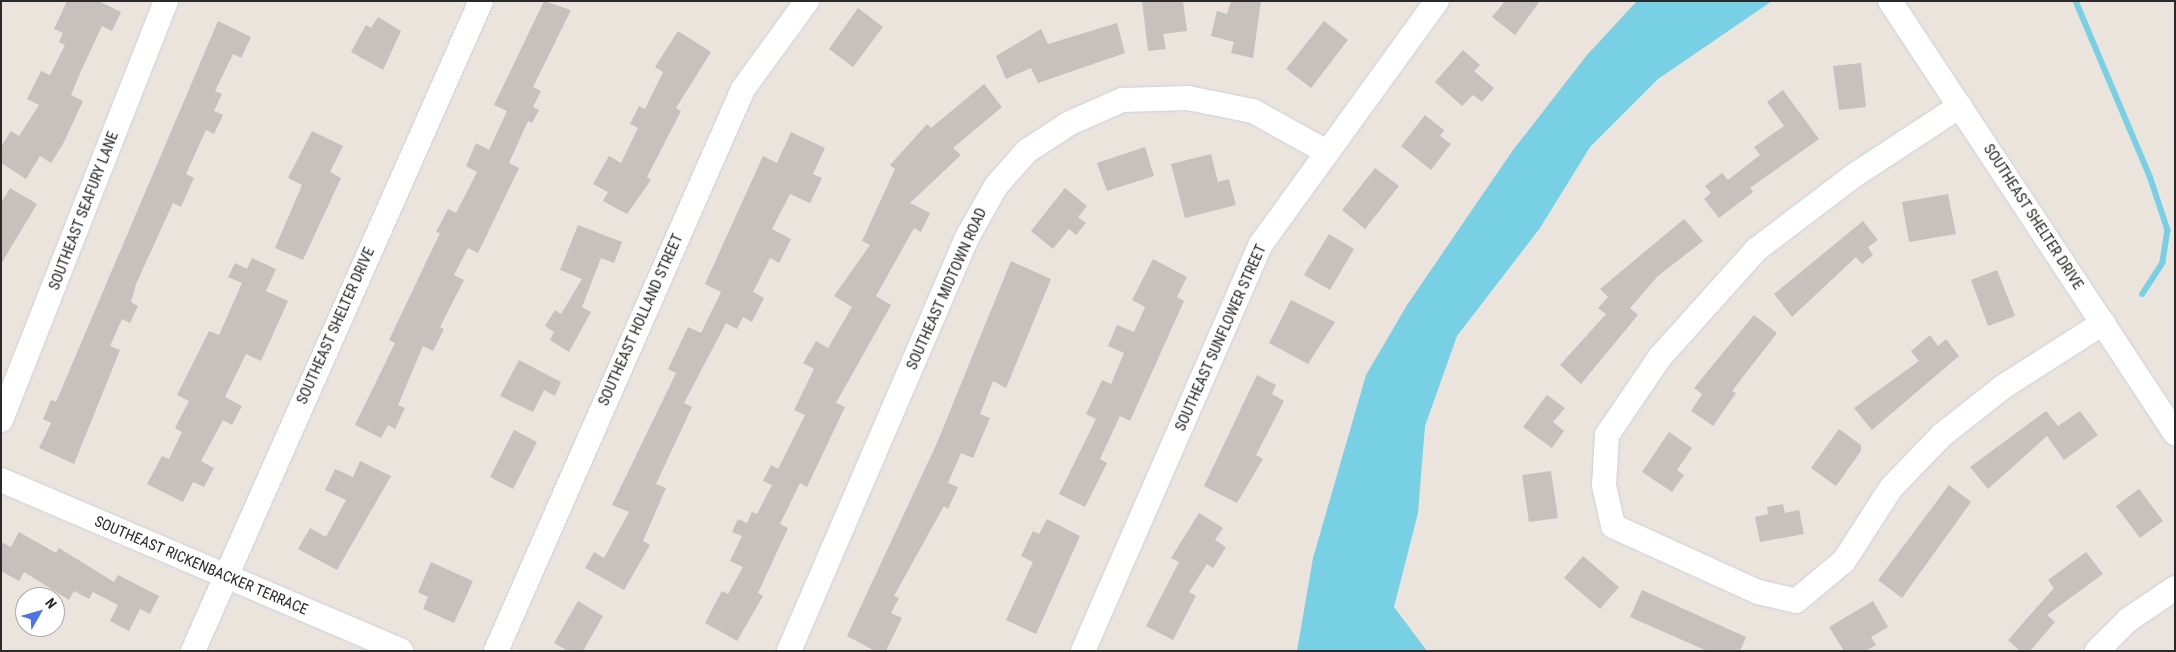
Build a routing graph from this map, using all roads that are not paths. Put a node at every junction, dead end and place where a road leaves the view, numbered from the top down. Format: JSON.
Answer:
{"nodes":[{"id":1,"x":166,"y":1,"type":"edge"},
{"id":2,"x":480,"y":1,"type":"edge"},
{"id":3,"x":807,"y":1,"type":"edge"},
{"id":4,"x":1437,"y":1,"type":"edge"},
{"id":5,"x":1890,"y":1,"type":"edge"},
{"id":6,"x":1960,"y":106,"type":"junction"},
{"id":7,"x":1327,"y":152,"type":"junction"},
{"id":8,"x":2103,"y":323,"type":"junction"},
{"id":9,"x":1,"y":420,"type":"edge"},
{"id":10,"x":2175,"y":433,"type":"edge"},
{"id":11,"x":1,"y":480,"type":"edge"},
{"id":12,"x":225,"y":576,"type":"junction"},
{"id":13,"x":2175,"y":588,"type":"edge"},
{"id":14,"x":193,"y":651,"type":"edge"},
{"id":15,"x":400,"y":651,"type":"edge"},
{"id":16,"x":496,"y":651,"type":"edge"},
{"id":17,"x":789,"y":651,"type":"edge"},
{"id":18,"x":1083,"y":651,"type":"edge"},
{"id":19,"x":2097,"y":651,"type":"edge"}],
"edges":[{"from":1,"to":9,"type":"street","name":"SOUTHEAST SEAFURY LANE"},
{"from":2,"to":12,"type":"street","name":"SOUTHEAST SHELTER DRIVE"},
{"from":3,"to":16,"type":"street","name":"SOUTHEAST HOLLAND STREET"},
{"from":4,"to":7,"type":"street","name":"SOUTHEAST SUNFLOWER STREET"},
{"from":5,"to":6,"type":"street","name":"SOUTHEAST SHELTER DRIVE"},
{"from":6,"to":8,"type":"street","name":"SOUTHEAST SHELTER DRIVE"},
{"from":6,"to":8,"type":"street"},
{"from":7,"to":17,"type":"street","name":"SOUTHEAST MIDTOWN ROAD"},
{"from":7,"to":18,"type":"street","name":"SOUTHEAST SUNFLOWER STREET"},
{"from":8,"to":10,"type":"street","name":"SOUTHEAST SHELTER DRIVE"},
{"from":11,"to":12,"type":"street","name":"SOUTHEAST RICKENBACKER TERRACE"},
{"from":12,"to":14,"type":"street","name":"SOUTHEAST SHELTER DRIVE"},
{"from":12,"to":15,"type":"street","name":"SOUTHEAST RICKENBACKER TERRACE"},
{"from":13,"to":19,"type":"street"}]}
